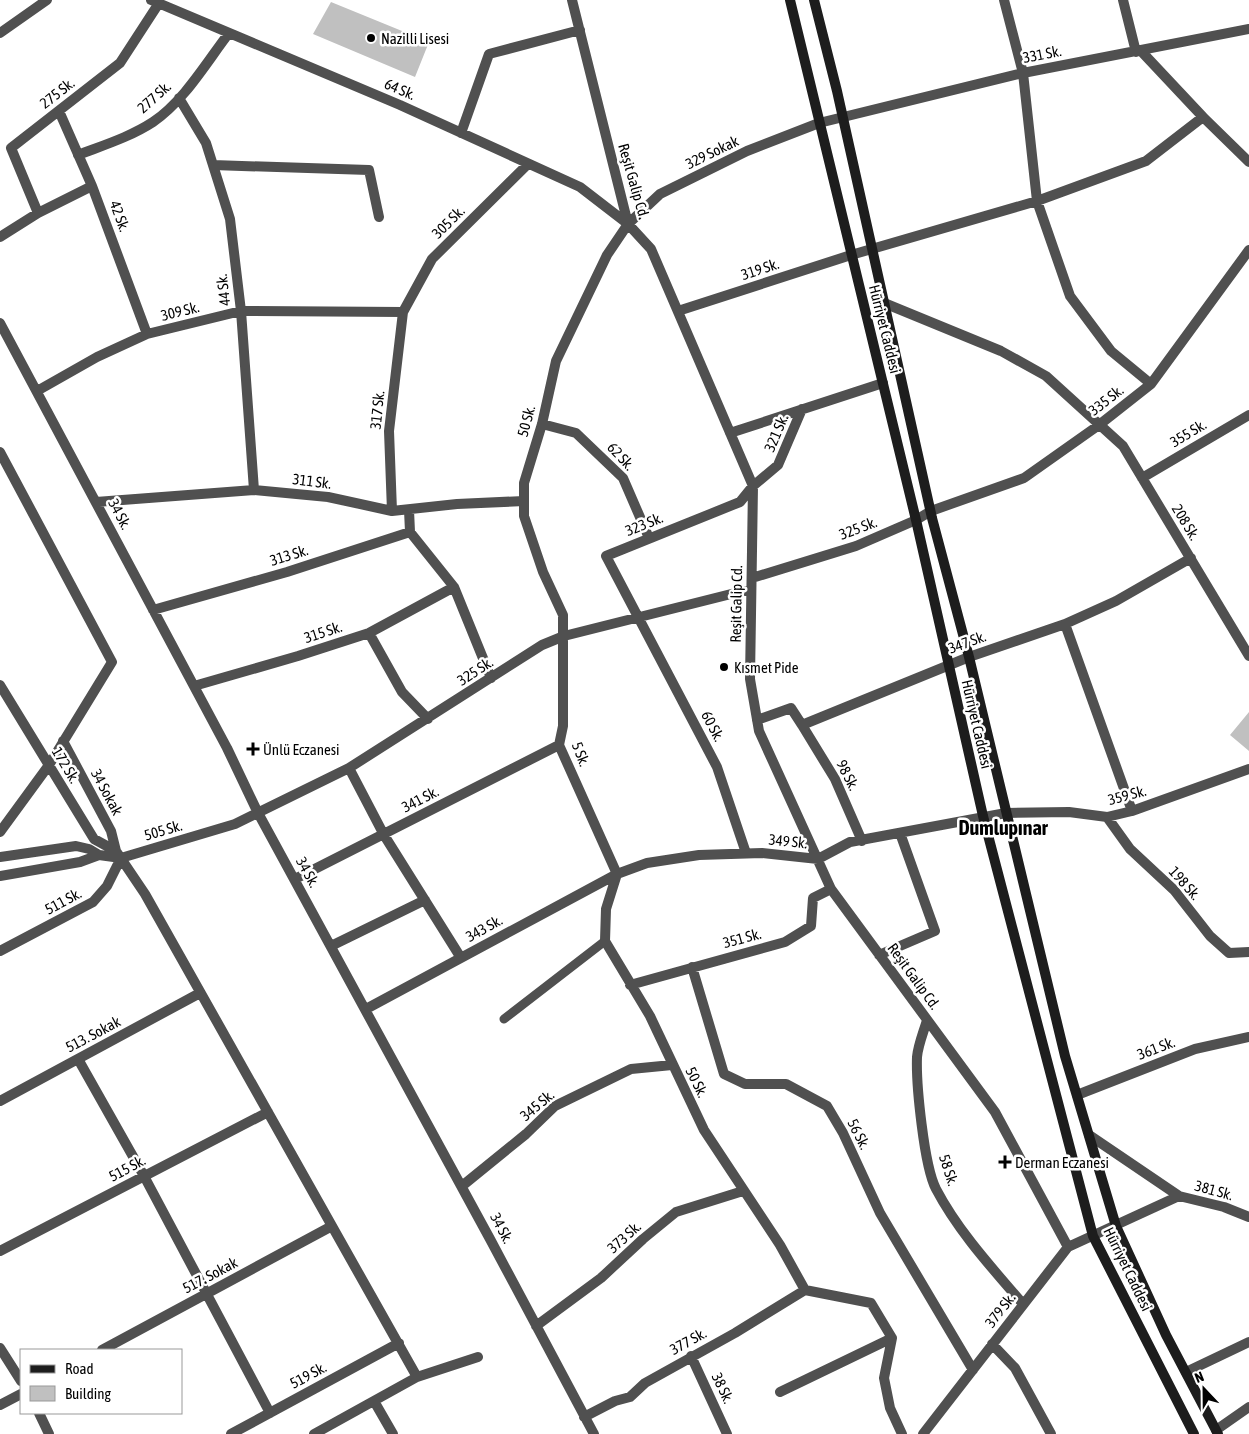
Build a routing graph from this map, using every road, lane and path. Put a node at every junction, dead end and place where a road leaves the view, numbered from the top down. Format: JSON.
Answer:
{"nodes":[{"id":1,"x":47,"y":0,"type":"edge"},
{"id":2,"x":572,"y":0,"type":"edge"},
{"id":3,"x":790,"y":0,"type":"edge"},
{"id":4,"x":814,"y":0,"type":"edge"},
{"id":5,"x":1004,"y":0,"type":"edge"},
{"id":6,"x":1123,"y":0,"type":"edge"},
{"id":7,"x":155,"y":2,"type":"edge"},
{"id":8,"x":580,"y":30,"type":"junction"},
{"id":9,"x":1249,"y":30,"type":"edge"},
{"id":10,"x":0,"y":33,"type":"edge"},
{"id":11,"x":229,"y":34,"type":"junction"},
{"id":12,"x":1138,"y":52,"type":"junction"},
{"id":13,"x":1024,"y":73,"type":"junction"},
{"id":14,"x":179,"y":98,"type":"junction"},
{"id":15,"x":59,"y":111,"type":"junction"},
{"id":16,"x":843,"y":117,"type":"junction"},
{"id":17,"x":1203,"y":117,"type":"junction"},
{"id":18,"x":819,"y":123,"type":"junction"},
{"id":19,"x":461,"y":133,"type":"junction"},
{"id":20,"x":78,"y":154,"type":"junction"},
{"id":21,"x":1249,"y":162,"type":"edge"},
{"id":22,"x":528,"y":164,"type":"junction"},
{"id":23,"x":213,"y":165,"type":"junction"},
{"id":24,"x":92,"y":186,"type":"junction"},
{"id":25,"x":1037,"y":201,"type":"junction"},
{"id":26,"x":38,"y":214,"type":"junction"},
{"id":27,"x":379,"y":217,"type":"dead end"},
{"id":28,"x":628,"y":224,"type":"junction"},
{"id":29,"x":0,"y":237,"type":"edge"},
{"id":30,"x":872,"y":250,"type":"junction"},
{"id":31,"x":1249,"y":250,"type":"edge"},
{"id":32,"x":851,"y":256,"type":"junction"},
{"id":33,"x":884,"y":303,"type":"junction"},
{"id":34,"x":241,"y":311,"type":"junction"},
{"id":35,"x":678,"y":311,"type":"junction"},
{"id":36,"x":403,"y":312,"type":"junction"},
{"id":37,"x":0,"y":323,"type":"edge"},
{"id":38,"x":147,"y":334,"type":"junction"},
{"id":39,"x":882,"y":383,"type":"junction"},
{"id":40,"x":1151,"y":384,"type":"junction"},
{"id":41,"x":37,"y":391,"type":"junction"},
{"id":42,"x":802,"y":409,"type":"junction"},
{"id":43,"x":1249,"y":415,"type":"edge"},
{"id":44,"x":542,"y":424,"type":"junction"},
{"id":45,"x":1099,"y":425,"type":"junction"},
{"id":46,"x":730,"y":433,"type":"junction"},
{"id":47,"x":0,"y":452,"type":"edge"},
{"id":48,"x":1142,"y":478,"type":"junction"},
{"id":49,"x":753,"y":486,"type":"junction"},
{"id":50,"x":254,"y":490,"type":"junction"},
{"id":51,"x":524,"y":501,"type":"junction"},
{"id":52,"x":96,"y":502,"type":"junction"},
{"id":53,"x":408,"y":510,"type":"junction"},
{"id":54,"x":392,"y":511,"type":"junction"},
{"id":55,"x":930,"y":511,"type":"junction"},
{"id":56,"x":916,"y":520,"type":"junction"},
{"id":57,"x":410,"y":532,"type":"junction"},
{"id":58,"x":649,"y":538,"type":"junction"},
{"id":59,"x":1191,"y":558,"type":"junction"},
{"id":60,"x":752,"y":578,"type":"junction"},
{"id":61,"x":454,"y":587,"type":"junction"},
{"id":62,"x":751,"y":590,"type":"junction"},
{"id":63,"x":153,"y":610,"type":"junction"},
{"id":64,"x":639,"y":619,"type":"junction"},
{"id":65,"x":1065,"y":624,"type":"junction"},
{"id":66,"x":369,"y":633,"type":"junction"},
{"id":67,"x":564,"y":636,"type":"junction"},
{"id":68,"x":1248,"y":649,"type":"edge"},
{"id":69,"x":969,"y":657,"type":"junction"},
{"id":70,"x":948,"y":666,"type":"junction"},
{"id":71,"x":491,"y":678,"type":"junction"},
{"id":72,"x":0,"y":685,"type":"edge"},
{"id":73,"x":194,"y":686,"type":"junction"},
{"id":74,"x":428,"y":719,"type":"junction"},
{"id":75,"x":757,"y":720,"type":"junction"},
{"id":76,"x":802,"y":725,"type":"junction"},
{"id":77,"x":63,"y":741,"type":"junction"},
{"id":78,"x":559,"y":745,"type":"junction"},
{"id":79,"x":49,"y":765,"type":"junction"},
{"id":80,"x":349,"y":768,"type":"junction"},
{"id":81,"x":1249,"y":769,"type":"edge"},
{"id":82,"x":1132,"y":811,"type":"junction"},
{"id":83,"x":1006,"y":812,"type":"junction"},
{"id":84,"x":258,"y":813,"type":"junction"},
{"id":85,"x":983,"y":816,"type":"junction"},
{"id":86,"x":1107,"y":817,"type":"junction"},
{"id":87,"x":234,"y":824,"type":"joint"},
{"id":88,"x":0,"y":832,"type":"edge"},
{"id":89,"x":900,"y":833,"type":"junction"},
{"id":90,"x":384,"y":835,"type":"junction"},
{"id":91,"x":862,"y":841,"type":"junction"},
{"id":92,"x":746,"y":854,"type":"junction"},
{"id":93,"x":99,"y":855,"type":"junction"},
{"id":94,"x":119,"y":855,"type":"junction"},
{"id":95,"x":0,"y":857,"type":"edge"},
{"id":96,"x":818,"y":859,"type":"junction"},
{"id":97,"x":617,"y":874,"type":"junction"},
{"id":98,"x":0,"y":876,"type":"edge"},
{"id":99,"x":295,"y":879,"type":"junction"},
{"id":100,"x":831,"y":889,"type":"junction"},
{"id":101,"x":424,"y":900,"type":"junction"},
{"id":102,"x":605,"y":942,"type":"junction"},
{"id":103,"x":331,"y":946,"type":"junction"},
{"id":104,"x":0,"y":951,"type":"edge"},
{"id":105,"x":1249,"y":952,"type":"edge"},
{"id":106,"x":880,"y":955,"type":"junction"},
{"id":107,"x":461,"y":958,"type":"junction"},
{"id":108,"x":692,"y":967,"type":"junction"},
{"id":109,"x":630,"y":985,"type":"junction"},
{"id":110,"x":200,"y":993,"type":"junction"},
{"id":111,"x":366,"y":1008,"type":"junction"},
{"id":112,"x":504,"y":1019,"type":"dead end"},
{"id":113,"x":927,"y":1020,"type":"junction"},
{"id":114,"x":1249,"y":1037,"type":"edge"},
{"id":115,"x":78,"y":1059,"type":"junction"},
{"id":116,"x":672,"y":1065,"type":"junction"},
{"id":117,"x":1077,"y":1095,"type":"junction"},
{"id":118,"x":0,"y":1101,"type":"edge"},
{"id":119,"x":268,"y":1112,"type":"junction"},
{"id":120,"x":1089,"y":1135,"type":"junction"},
{"id":121,"x":144,"y":1176,"type":"junction"},
{"id":122,"x":462,"y":1186,"type":"junction"},
{"id":123,"x":743,"y":1191,"type":"junction"},
{"id":124,"x":1178,"y":1196,"type":"junction"},
{"id":125,"x":1249,"y":1217,"type":"edge"},
{"id":126,"x":332,"y":1226,"type":"junction"},
{"id":127,"x":1116,"y":1226,"type":"junction"},
{"id":128,"x":1093,"y":1236,"type":"junction"},
{"id":129,"x":1068,"y":1247,"type":"junction"},
{"id":130,"x":0,"y":1251,"type":"edge"},
{"id":131,"x":805,"y":1290,"type":"junction"},
{"id":132,"x":206,"y":1294,"type":"junction"},
{"id":133,"x":1023,"y":1304,"type":"junction"},
{"id":134,"x":536,"y":1326,"type":"junction"},
{"id":135,"x":892,"y":1338,"type":"junction"},
{"id":136,"x":1249,"y":1342,"type":"edge"},
{"id":137,"x":399,"y":1343,"type":"junction"},
{"id":138,"x":992,"y":1344,"type":"junction"},
{"id":139,"x":0,"y":1348,"type":"edge"},
{"id":140,"x":104,"y":1349,"type":"edge"},
{"id":141,"x":691,"y":1356,"type":"junction"},
{"id":142,"x":478,"y":1357,"type":"dead end"},
{"id":143,"x":973,"y":1370,"type":"junction"},
{"id":144,"x":1186,"y":1372,"type":"junction"},
{"id":145,"x":417,"y":1377,"type":"junction"},
{"id":146,"x":20,"y":1379,"type":"edge"},
{"id":147,"x":780,"y":1392,"type":"dead end"},
{"id":148,"x":20,"y":1395,"type":"edge"},
{"id":149,"x":374,"y":1401,"type":"junction"},
{"id":150,"x":0,"y":1405,"type":"edge"},
{"id":151,"x":1249,"y":1407,"type":"edge"},
{"id":152,"x":270,"y":1413,"type":"junction"},
{"id":153,"x":39,"y":1414,"type":"edge"},
{"id":154,"x":584,"y":1416,"type":"junction"},
{"id":155,"x":1217,"y":1432,"type":"edge"},
{"id":156,"x":50,"y":1434,"type":"edge"},
{"id":157,"x":231,"y":1434,"type":"edge"},
{"id":158,"x":314,"y":1434,"type":"edge"},
{"id":159,"x":393,"y":1434,"type":"edge"},
{"id":160,"x":594,"y":1434,"type":"edge"},
{"id":161,"x":727,"y":1434,"type":"edge"},
{"id":162,"x":902,"y":1434,"type":"edge"},
{"id":163,"x":923,"y":1434,"type":"edge"},
{"id":164,"x":1051,"y":1434,"type":"edge"},
{"id":165,"x":1194,"y":1434,"type":"edge"}],
"edges":[{"from":1,"to":10,"type":"street"},
{"from":2,"to":8,"type":"street","name":"Reşit Galip Cd."},
{"from":3,"to":18,"type":"main road","name":"Hürriyet Caddesi"},
{"from":4,"to":16,"type":"main road","name":"Hürriyet Caddesi"},
{"from":5,"to":13,"type":"street"},
{"from":6,"to":12,"type":"street"},
{"from":7,"to":11,"type":"street","name":"64 Sk."},
{"from":7,"to":15,"type":"street","name":"275 Sk."},
{"from":8,"to":19,"type":"street"},
{"from":8,"to":28,"type":"street","name":"Reşit Galip Cd."},
{"from":9,"to":12,"type":"street","name":"331 Sk."},
{"from":11,"to":14,"type":"street","name":"277 Sk."},
{"from":11,"to":19,"type":"street","name":"64 Sk."},
{"from":12,"to":13,"type":"street","name":"331 Sk."},
{"from":12,"to":17,"type":"street"},
{"from":13,"to":16,"type":"street","name":"331 Sk."},
{"from":13,"to":25,"type":"street"},
{"from":14,"to":20,"type":"street","name":"277 Sk."},
{"from":14,"to":23,"type":"street","name":"44 Sk."},
{"from":15,"to":20,"type":"street","name":"42 Sk."},
{"from":15,"to":26,"type":"street","name":"275 Sk."},
{"from":16,"to":18,"type":"street","name":"331 Sk."},
{"from":16,"to":30,"type":"main road","name":"Hürriyet Caddesi"},
{"from":17,"to":21,"type":"street"},
{"from":17,"to":25,"type":"street","name":"319 Sk."},
{"from":18,"to":28,"type":"street","name":"329 Sokak"},
{"from":18,"to":32,"type":"main road","name":"Hürriyet Caddesi"},
{"from":19,"to":22,"type":"street","name":"64 Sk."},
{"from":20,"to":24,"type":"street","name":"42 Sk."},
{"from":22,"to":28,"type":"street","name":"64 Sk."},
{"from":22,"to":36,"type":"street","name":"305 Sk."},
{"from":23,"to":27,"type":"street"},
{"from":23,"to":34,"type":"street","name":"44 Sk."},
{"from":24,"to":26,"type":"street"},
{"from":24,"to":38,"type":"street","name":"42 Sk."},
{"from":25,"to":30,"type":"street","name":"319 Sk."},
{"from":25,"to":40,"type":"street"},
{"from":26,"to":29,"type":"street"},
{"from":28,"to":35,"type":"street","name":"Reşit Galip Cd."},
{"from":28,"to":44,"type":"street","name":"50 Sk."},
{"from":30,"to":32,"type":"street","name":"319 Sk."},
{"from":30,"to":33,"type":"main road","name":"Hürriyet Caddesi"},
{"from":31,"to":40,"type":"street","name":"335 Sk."},
{"from":32,"to":35,"type":"street","name":"319 Sk."},
{"from":32,"to":39,"type":"main road","name":"Hürriyet Caddesi"},
{"from":33,"to":45,"type":"street","name":"208 Sk."},
{"from":33,"to":55,"type":"main road","name":"Hürriyet Caddesi"},
{"from":34,"to":36,"type":"street","name":"309 Sk."},
{"from":34,"to":38,"type":"street","name":"309 Sk."},
{"from":34,"to":50,"type":"street","name":"44 Sk."},
{"from":35,"to":46,"type":"street","name":"Reşit Galip Cd."},
{"from":36,"to":54,"type":"street","name":"317 Sk."},
{"from":37,"to":41,"type":"street","name":"34 Sk."},
{"from":38,"to":41,"type":"street","name":"309 Sk."},
{"from":39,"to":42,"type":"street","name":"321 Sk."},
{"from":39,"to":56,"type":"main road","name":"Hürriyet Caddesi"},
{"from":40,"to":45,"type":"street","name":"335 Sk."},
{"from":41,"to":52,"type":"street","name":"34 Sk."},
{"from":42,"to":46,"type":"street","name":"321 Sk."},
{"from":42,"to":49,"type":"street","name":"321 Sk."},
{"from":43,"to":48,"type":"street","name":"355 Sk."},
{"from":44,"to":51,"type":"street","name":"50 Sk."},
{"from":44,"to":58,"type":"street","name":"62 Sk."},
{"from":45,"to":48,"type":"street","name":"208 Sk."},
{"from":45,"to":55,"type":"street","name":"335 Sk."},
{"from":46,"to":49,"type":"street","name":"Reşit Galip Cd."},
{"from":47,"to":77,"type":"street"},
{"from":48,"to":59,"type":"street","name":"208 Sk."},
{"from":49,"to":58,"type":"street","name":"323 Sk."},
{"from":49,"to":60,"type":"street","name":"Reşit Galip Cd."},
{"from":50,"to":52,"type":"street","name":"311 Sk."},
{"from":50,"to":54,"type":"street","name":"311 Sk."},
{"from":51,"to":53,"type":"street","name":"311 Sk."},
{"from":51,"to":67,"type":"street","name":"50 Sk."},
{"from":52,"to":63,"type":"street","name":"34 Sk."},
{"from":53,"to":54,"type":"street","name":"311 Sk."},
{"from":53,"to":57,"type":"street"},
{"from":55,"to":56,"type":"street","name":"335 Sk."},
{"from":55,"to":69,"type":"main road","name":"Hürriyet Caddesi"},
{"from":56,"to":60,"type":"street","name":"325 Sk."},
{"from":56,"to":70,"type":"main road","name":"Hürriyet Caddesi"},
{"from":57,"to":61,"type":"street"},
{"from":57,"to":63,"type":"street","name":"313 Sk."},
{"from":58,"to":64,"type":"street","name":"323 Sk."},
{"from":59,"to":65,"type":"street","name":"347 Sk."},
{"from":59,"to":68,"type":"street","name":"208 Sk."},
{"from":60,"to":62,"type":"street","name":"Reşit Galip Cd."},
{"from":61,"to":66,"type":"street","name":"315 Sk."},
{"from":61,"to":71,"type":"street"},
{"from":62,"to":64,"type":"street","name":"325 Sk."},
{"from":62,"to":75,"type":"street","name":"Reşit Galip Cd."},
{"from":63,"to":73,"type":"street","name":"34 Sk."},
{"from":64,"to":67,"type":"street","name":"325 Sk."},
{"from":64,"to":92,"type":"street","name":"60 Sk."},
{"from":65,"to":69,"type":"street","name":"347 Sk."},
{"from":65,"to":82,"type":"street"},
{"from":66,"to":73,"type":"street","name":"315 Sk."},
{"from":66,"to":74,"type":"street"},
{"from":67,"to":71,"type":"street","name":"325 Sk."},
{"from":67,"to":78,"type":"street","name":"5 Sk."},
{"from":69,"to":70,"type":"street","name":"347 Sk."},
{"from":69,"to":83,"type":"main road","name":"Hürriyet Caddesi"},
{"from":70,"to":76,"type":"street","name":"347 Sk."},
{"from":70,"to":85,"type":"main road","name":"Hürriyet Caddesi"},
{"from":71,"to":74,"type":"street","name":"325 Sk."},
{"from":72,"to":79,"type":"street","name":"172 Sk."},
{"from":73,"to":84,"type":"street","name":"34 Sk."},
{"from":74,"to":80,"type":"street","name":"325 Sk."},
{"from":75,"to":76,"type":"street"},
{"from":75,"to":96,"type":"street","name":"Reşit Galip Cd."},
{"from":76,"to":91,"type":"street","name":"98 Sk."},
{"from":77,"to":79,"type":"street"},
{"from":77,"to":94,"type":"street","name":"34 Sokak"},
{"from":78,"to":90,"type":"street","name":"341 Sk."},
{"from":78,"to":97,"type":"street","name":"5 Sk."},
{"from":79,"to":88,"type":"street"},
{"from":79,"to":94,"type":"street","name":"172 Sk."},
{"from":80,"to":84,"type":"street","name":"325 Sk."},
{"from":80,"to":90,"type":"street"},
{"from":81,"to":82,"type":"street","name":"359 Sk."},
{"from":82,"to":86,"type":"street","name":"359 Sk."},
{"from":83,"to":85,"type":"street","name":"359 Sk."},
{"from":83,"to":86,"type":"street","name":"359 Sk."},
{"from":83,"to":117,"type":"main road","name":"Hürriyet Caddesi"},
{"from":84,"to":87,"type":"street","name":"325 Sk."},
{"from":84,"to":99,"type":"street","name":"34 Sk."},
{"from":85,"to":89,"type":"street","name":"349 Sk."},
{"from":85,"to":128,"type":"main road","name":"Hürriyet Caddesi"},
{"from":86,"to":105,"type":"street","name":"198 Sk."},
{"from":87,"to":94,"type":"street","name":"505 Sk."},
{"from":89,"to":91,"type":"street","name":"349 Sk."},
{"from":89,"to":106,"type":"street"},
{"from":90,"to":99,"type":"street","name":"341 Sk."},
{"from":90,"to":101,"type":"street"},
{"from":91,"to":96,"type":"street","name":"349 Sk."},
{"from":92,"to":96,"type":"street","name":"349 Sk."},
{"from":92,"to":97,"type":"street","name":"349 Sk."},
{"from":93,"to":94,"type":"street","name":"505 Sk."},
{"from":93,"to":95,"type":"street","name":"505 Sk."},
{"from":93,"to":98,"type":"street","name":"505 Sk."},
{"from":94,"to":104,"type":"street","name":"511 Sk."},
{"from":94,"to":110,"type":"street"},
{"from":96,"to":100,"type":"street","name":"Reşit Galip Cd."},
{"from":97,"to":102,"type":"street"},
{"from":97,"to":107,"type":"street","name":"343 Sk."},
{"from":99,"to":103,"type":"street","name":"34 Sk."},
{"from":100,"to":106,"type":"street","name":"Reşit Galip Cd."},
{"from":100,"to":108,"type":"street","name":"351 Sk."},
{"from":101,"to":103,"type":"street"},
{"from":101,"to":107,"type":"street"},
{"from":102,"to":109,"type":"street","name":"50 Sk."},
{"from":102,"to":112,"type":"lane"},
{"from":103,"to":111,"type":"street","name":"34 Sk."},
{"from":106,"to":113,"type":"street","name":"Reşit Galip Cd."},
{"from":107,"to":111,"type":"street","name":"343 Sk."},
{"from":108,"to":109,"type":"street","name":"351 Sk."},
{"from":108,"to":143,"type":"street","name":"56 Sk."},
{"from":109,"to":116,"type":"street","name":"50 Sk."},
{"from":110,"to":115,"type":"street","name":"513. Sokak"},
{"from":110,"to":119,"type":"street"},
{"from":111,"to":122,"type":"street","name":"34 Sk."},
{"from":113,"to":129,"type":"street","name":"Reşit Galip Cd."},
{"from":113,"to":133,"type":"street","name":"58 Sk."},
{"from":114,"to":117,"type":"street","name":"361 Sk."},
{"from":115,"to":118,"type":"street","name":"513. Sokak"},
{"from":115,"to":121,"type":"street"},
{"from":116,"to":122,"type":"street","name":"345 Sk."},
{"from":116,"to":123,"type":"street","name":"50 Sk."},
{"from":117,"to":120,"type":"main road","name":"Hürriyet Caddesi"},
{"from":119,"to":121,"type":"street","name":"515 Sk."},
{"from":119,"to":126,"type":"street"},
{"from":120,"to":124,"type":"street"},
{"from":120,"to":127,"type":"main road","name":"Hürriyet Caddesi"},
{"from":121,"to":130,"type":"street","name":"515 Sk."},
{"from":121,"to":132,"type":"street"},
{"from":122,"to":134,"type":"street","name":"34 Sk."},
{"from":123,"to":131,"type":"street","name":"50 Sk."},
{"from":123,"to":134,"type":"street","name":"373 Sk."},
{"from":124,"to":125,"type":"street","name":"381 Sk."},
{"from":124,"to":127,"type":"street","name":"381 Sk."},
{"from":126,"to":132,"type":"street","name":"517. Sokak"},
{"from":126,"to":137,"type":"street"},
{"from":127,"to":128,"type":"street","name":"379 Sk."},
{"from":127,"to":144,"type":"main road","name":"Hürriyet Caddesi"},
{"from":128,"to":129,"type":"street","name":"379 Sk."},
{"from":128,"to":165,"type":"main road","name":"Hürriyet Caddesi"},
{"from":129,"to":133,"type":"street","name":"379 Sk."},
{"from":131,"to":135,"type":"street"},
{"from":131,"to":141,"type":"street","name":"377 Sk."},
{"from":132,"to":140,"type":"street","name":"517. Sokak"},
{"from":132,"to":152,"type":"street"},
{"from":133,"to":138,"type":"street","name":"379 Sk."},
{"from":134,"to":154,"type":"street","name":"34 Sk."},
{"from":135,"to":147,"type":"street"},
{"from":135,"to":162,"type":"street"},
{"from":136,"to":144,"type":"street"},
{"from":137,"to":145,"type":"street"},
{"from":137,"to":152,"type":"street","name":"519 Sk."},
{"from":138,"to":143,"type":"street","name":"379 Sk."},
{"from":138,"to":164,"type":"street"},
{"from":139,"to":146,"type":"street"},
{"from":141,"to":154,"type":"street","name":"377 Sk."},
{"from":141,"to":161,"type":"street","name":"38 Sk."},
{"from":142,"to":145,"type":"street"},
{"from":143,"to":163,"type":"street","name":"379 Sk."},
{"from":144,"to":155,"type":"main road","name":"Hürriyet Caddesi"},
{"from":145,"to":149,"type":"street"},
{"from":148,"to":150,"type":"street"},
{"from":149,"to":158,"type":"street"},
{"from":149,"to":159,"type":"street"},
{"from":151,"to":155,"type":"street"},
{"from":152,"to":157,"type":"street","name":"519 Sk."},
{"from":153,"to":156,"type":"street"},
{"from":154,"to":160,"type":"street","name":"34 Sk."}]}
